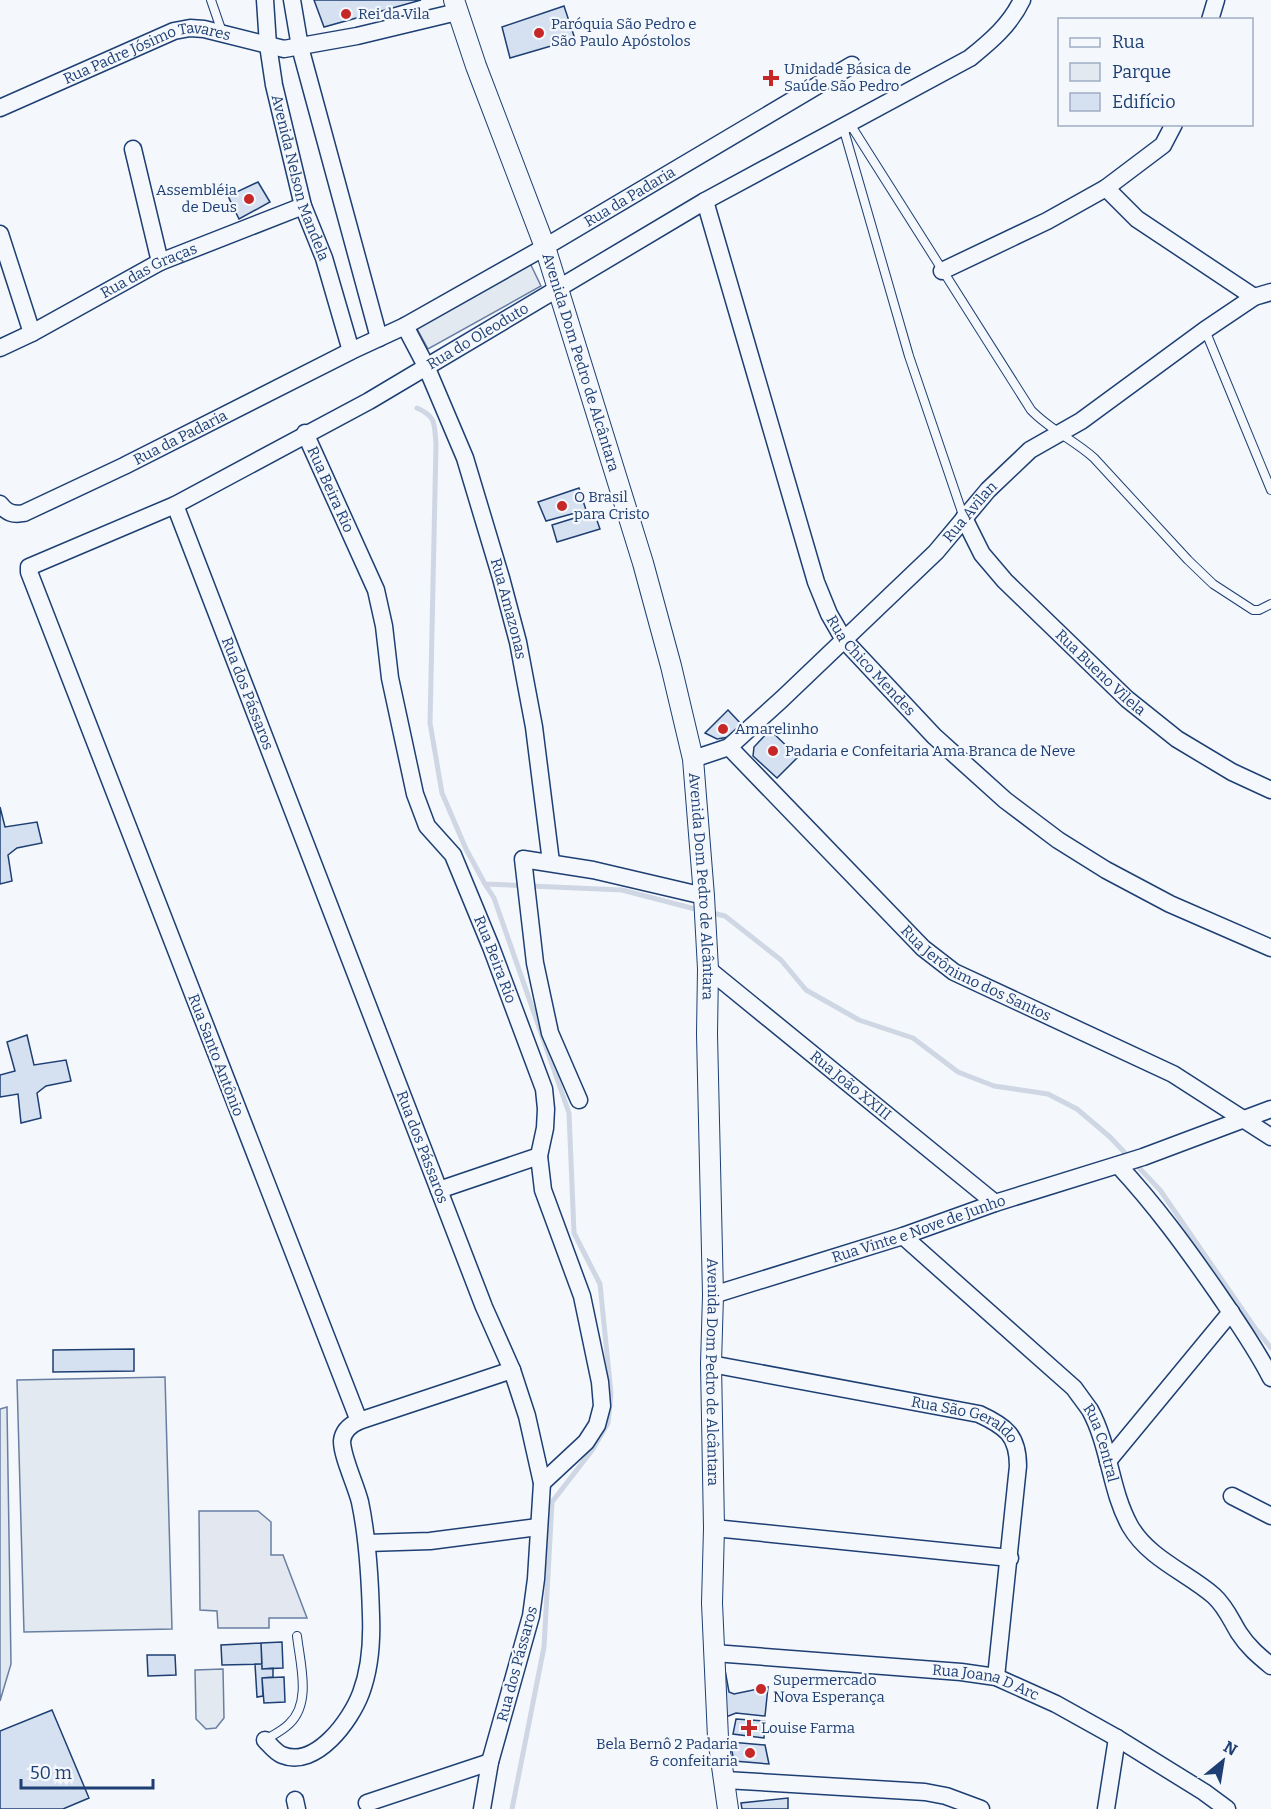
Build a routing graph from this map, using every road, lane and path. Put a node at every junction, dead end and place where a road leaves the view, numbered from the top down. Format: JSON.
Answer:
{"nodes":[{"id":1,"x":211,"y":0,"type":"edge"},
{"id":2,"x":265,"y":0,"type":"edge"},
{"id":3,"x":292,"y":0,"type":"edge"},
{"id":4,"x":1022,"y":0,"type":"edge"},
{"id":5,"x":1216,"y":0,"type":"edge"},
{"id":6,"x":455,"y":6,"type":"edge"},
{"id":7,"x":1211,"y":18,"type":"edge"},
{"id":8,"x":222,"y":32,"type":"junction"},
{"id":9,"x":268,"y":45,"type":"junction"},
{"id":10,"x":300,"y":47,"type":"junction"},
{"id":11,"x":852,"y":65,"type":"dead end"},
{"id":12,"x":0,"y":108,"type":"edge"},
{"id":13,"x":847,"y":125,"type":"junction"},
{"id":14,"x":1173,"y":126,"type":"edge"},
{"id":15,"x":133,"y":149,"type":"dead end"},
{"id":16,"x":1106,"y":188,"type":"junction"},
{"id":17,"x":705,"y":201,"type":"junction"},
{"id":18,"x":303,"y":206,"type":"junction"},
{"id":19,"x":0,"y":234,"type":"edge"},
{"id":20,"x":545,"y":247,"type":"junction"},
{"id":21,"x":160,"y":262,"type":"junction"},
{"id":22,"x":942,"y":271,"type":"junction"},
{"id":23,"x":557,"y":288,"type":"junction"},
{"id":24,"x":1271,"y":292,"type":"edge"},
{"id":25,"x":1254,"y":297,"type":"junction"},
{"id":26,"x":405,"y":326,"type":"junction"},
{"id":27,"x":1205,"y":330,"type":"junction"},
{"id":28,"x":32,"y":333,"type":"junction"},
{"id":29,"x":379,"y":338,"type":"junction"},
{"id":30,"x":0,"y":348,"type":"edge"},
{"id":31,"x":351,"y":351,"type":"junction"},
{"id":32,"x":426,"y":366,"type":"junction"},
{"id":33,"x":305,"y":434,"type":"junction"},
{"id":34,"x":1060,"y":434,"type":"junction"},
{"id":35,"x":1271,"y":490,"type":"edge"},
{"id":36,"x":176,"y":505,"type":"junction"},
{"id":37,"x":4,"y":508,"type":"edge"},
{"id":38,"x":964,"y":518,"type":"junction"},
{"id":39,"x":32,"y":565,"type":"joint"},
{"id":40,"x":1271,"y":604,"type":"edge"},
{"id":41,"x":844,"y":640,"type":"junction"},
{"id":42,"x":729,"y":747,"type":"junction"},
{"id":43,"x":693,"y":759,"type":"junction"},
{"id":44,"x":1271,"y":790,"type":"edge"},
{"id":45,"x":551,"y":862,"type":"junction"},
{"id":46,"x":704,"y":902,"type":"junction"},
{"id":47,"x":1271,"y":948,"type":"edge"},
{"id":48,"x":708,"y":969,"type":"junction"},
{"id":49,"x":579,"y":1100,"type":"dead end"},
{"id":50,"x":1271,"y":1109,"type":"edge"},
{"id":51,"x":1246,"y":1120,"type":"junction"},
{"id":52,"x":1271,"y":1137,"type":"edge"},
{"id":53,"x":539,"y":1156,"type":"junction"},
{"id":54,"x":1121,"y":1164,"type":"junction"},
{"id":55,"x":439,"y":1190,"type":"junction"},
{"id":56,"x":995,"y":1203,"type":"junction"},
{"id":57,"x":903,"y":1236,"type":"junction"},
{"id":58,"x":713,"y":1295,"type":"junction"},
{"id":59,"x":1231,"y":1312,"type":"junction"},
{"id":60,"x":711,"y":1364,"type":"junction"},
{"id":61,"x":512,"y":1370,"type":"junction"},
{"id":62,"x":1271,"y":1378,"type":"edge"},
{"id":63,"x":359,"y":1421,"type":"junction"},
{"id":64,"x":1108,"y":1461,"type":"junction"},
{"id":65,"x":542,"y":1482,"type":"junction"},
{"id":66,"x":1232,"y":1496,"type":"dead end"},
{"id":67,"x":1271,"y":1516,"type":"edge"},
{"id":68,"x":538,"y":1527,"type":"junction"},
{"id":69,"x":714,"y":1528,"type":"junction"},
{"id":70,"x":367,"y":1544,"type":"junction"},
{"id":71,"x":1010,"y":1558,"type":"junction"},
{"id":72,"x":297,"y":1636,"type":"dead end"},
{"id":73,"x":714,"y":1653,"type":"junction"},
{"id":74,"x":1271,"y":1666,"type":"edge"},
{"id":75,"x":996,"y":1677,"type":"junction"},
{"id":76,"x":1117,"y":1738,"type":"junction"},
{"id":77,"x":265,"y":1740,"type":"joint"},
{"id":78,"x":490,"y":1762,"type":"junction"},
{"id":79,"x":725,"y":1780,"type":"junction"},
{"id":80,"x":367,"y":1803,"type":"dead end"},
{"id":81,"x":946,"y":1803,"type":"edge"},
{"id":82,"x":482,"y":1809,"type":"edge"},
{"id":83,"x":728,"y":1809,"type":"edge"},
{"id":84,"x":981,"y":1809,"type":"edge"},
{"id":85,"x":1106,"y":1809,"type":"edge"},
{"id":86,"x":1227,"y":1809,"type":"edge"}],
"edges":[{"from":1,"to":8,"type":"lane"},
{"from":2,"to":9,"type":"street","name":"Avenida Nelson Mandela"},
{"from":3,"to":10,"type":"street"},
{"from":4,"to":13,"type":"street","name":"Rua do Oleoduto"},
{"from":5,"to":7,"type":"street"},
{"from":6,"to":10,"type":"street","name":"Rua Padre Jósimo Tavares"},
{"from":6,"to":20,"type":"street","name":"Avenida Dom Pedro de Alcântara"},
{"from":8,"to":9,"type":"street","name":"Rua Padre Jósimo Tavares"},
{"from":8,"to":12,"type":"street","name":"Rua Padre Jósimo Tavares"},
{"from":9,"to":10,"type":"street","name":"Rua Padre Jósimo Tavares"},
{"from":9,"to":18,"type":"street","name":"Avenida Nelson Mandela"},
{"from":10,"to":29,"type":"street"},
{"from":11,"to":20,"type":"street","name":"Rua da Padaria"},
{"from":13,"to":17,"type":"street","name":"Rua do Oleoduto"},
{"from":13,"to":22,"type":"lane"},
{"from":13,"to":38,"type":"lane"},
{"from":14,"to":16,"type":"street"},
{"from":15,"to":21,"type":"street"},
{"from":16,"to":22,"type":"street"},
{"from":16,"to":25,"type":"street"},
{"from":17,"to":23,"type":"street","name":"Rua do Oleoduto"},
{"from":17,"to":41,"type":"street","name":"Rua Chico Mendes"},
{"from":18,"to":21,"type":"street","name":"Rua das Graças"},
{"from":18,"to":31,"type":"street","name":"Avenida Nelson Mandela"},
{"from":19,"to":28,"type":"street"},
{"from":20,"to":23,"type":"street","name":"Avenida Dom Pedro de Alcântara"},
{"from":20,"to":26,"type":"street","name":"Rua da Padaria"},
{"from":21,"to":28,"type":"street","name":"Rua das Graças"},
{"from":22,"to":34,"type":"lane"},
{"from":23,"to":32,"type":"street","name":"Rua do Oleoduto"},
{"from":23,"to":43,"type":"street","name":"Avenida Dom Pedro de Alcântara"},
{"from":24,"to":25,"type":"street","name":"Rua Avilan"},
{"from":25,"to":27,"type":"street","name":"Rua Avilan"},
{"from":26,"to":29,"type":"street"},
{"from":26,"to":32,"type":"street","name":"Rua Amazonas"},
{"from":27,"to":34,"type":"street","name":"Rua Avilan"},
{"from":27,"to":35,"type":"lane"},
{"from":28,"to":30,"type":"street","name":"Rua das Graças"},
{"from":29,"to":31,"type":"street"},
{"from":31,"to":37,"type":"street","name":"Rua da Padaria"},
{"from":32,"to":33,"type":"street","name":"Rua do Oleoduto"},
{"from":32,"to":45,"type":"street","name":"Rua Amazonas"},
{"from":33,"to":36,"type":"street","name":"Rua do Oleoduto"},
{"from":33,"to":53,"type":"street","name":"Rua Beira Rio"},
{"from":34,"to":38,"type":"street","name":"Rua Avilan"},
{"from":34,"to":40,"type":"lane"},
{"from":36,"to":39,"type":"street","name":"Rua do Oleoduto"},
{"from":36,"to":55,"type":"street","name":"Rua dos Pássaros"},
{"from":38,"to":41,"type":"street","name":"Rua Avilan"},
{"from":38,"to":44,"type":"street","name":"Rua Bueno Vilela"},
{"from":39,"to":63,"type":"street","name":"Rua Santo Antônio"},
{"from":41,"to":42,"type":"street","name":"Rua Avilan"},
{"from":41,"to":47,"type":"street","name":"Rua Chico Mendes"},
{"from":42,"to":43,"type":"street","name":"Rua Avilan"},
{"from":42,"to":51,"type":"street","name":"Rua Jerônimo dos Santos"},
{"from":43,"to":46,"type":"street","name":"Avenida Dom Pedro de Alcântara"},
{"from":45,"to":46,"type":"street"},
{"from":45,"to":49,"type":"street"},
{"from":46,"to":48,"type":"street","name":"Avenida Dom Pedro de Alcântara"},
{"from":48,"to":56,"type":"street","name":"Rua João XXIII"},
{"from":48,"to":58,"type":"street","name":"Avenida Dom Pedro de Alcântara"},
{"from":50,"to":51,"type":"street","name":"Rua Vinte e Nove de Junho"},
{"from":51,"to":52,"type":"street","name":"Rua Jerônimo dos Santos"},
{"from":51,"to":54,"type":"street","name":"Rua Vinte e Nove de Junho"},
{"from":53,"to":55,"type":"street"},
{"from":53,"to":65,"type":"street","name":"Rua Beira Rio"},
{"from":54,"to":56,"type":"street","name":"Rua Vinte e Nove de Junho"},
{"from":54,"to":59,"type":"street"},
{"from":55,"to":61,"type":"street","name":"Rua dos Pássaros"},
{"from":56,"to":57,"type":"street","name":"Rua Vinte e Nove de Junho"},
{"from":57,"to":58,"type":"street","name":"Rua Vinte e Nove de Junho"},
{"from":57,"to":64,"type":"street","name":"Rua Central"},
{"from":58,"to":60,"type":"street","name":"Avenida Dom Pedro de Alcântara"},
{"from":59,"to":62,"type":"street"},
{"from":59,"to":64,"type":"street"},
{"from":60,"to":69,"type":"street","name":"Avenida Dom Pedro de Alcântara"},
{"from":60,"to":71,"type":"street","name":"Rua São Geraldo"},
{"from":61,"to":63,"type":"street"},
{"from":61,"to":65,"type":"street","name":"Rua dos Pássaros"},
{"from":63,"to":70,"type":"street"},
{"from":64,"to":74,"type":"street","name":"Rua Central"},
{"from":65,"to":68,"type":"street","name":"Rua dos Pássaros"},
{"from":66,"to":67,"type":"street"},
{"from":68,"to":70,"type":"street"},
{"from":68,"to":78,"type":"street","name":"Rua dos Pássaros"},
{"from":69,"to":71,"type":"street"},
{"from":69,"to":73,"type":"street","name":"Avenida Dom Pedro de Alcântara"},
{"from":70,"to":77,"type":"street"},
{"from":71,"to":75,"type":"street","name":"Rua São Geraldo"},
{"from":72,"to":77,"type":"lane"},
{"from":73,"to":75,"type":"street","name":"Rua Joana D Arc"},
{"from":73,"to":79,"type":"street","name":"Avenida Dom Pedro de Alcântara"},
{"from":75,"to":76,"type":"street","name":"Rua Joana D Arc"},
{"from":76,"to":85,"type":"street"},
{"from":76,"to":86,"type":"street","name":"Rua Joana D Arc"},
{"from":78,"to":80,"type":"street"},
{"from":78,"to":82,"type":"street","name":"Rua dos Pássaros"},
{"from":79,"to":81,"type":"street"},
{"from":79,"to":83,"type":"street","name":"Avenida Dom Pedro de Alcântara"},
{"from":81,"to":84,"type":"street"}]}
